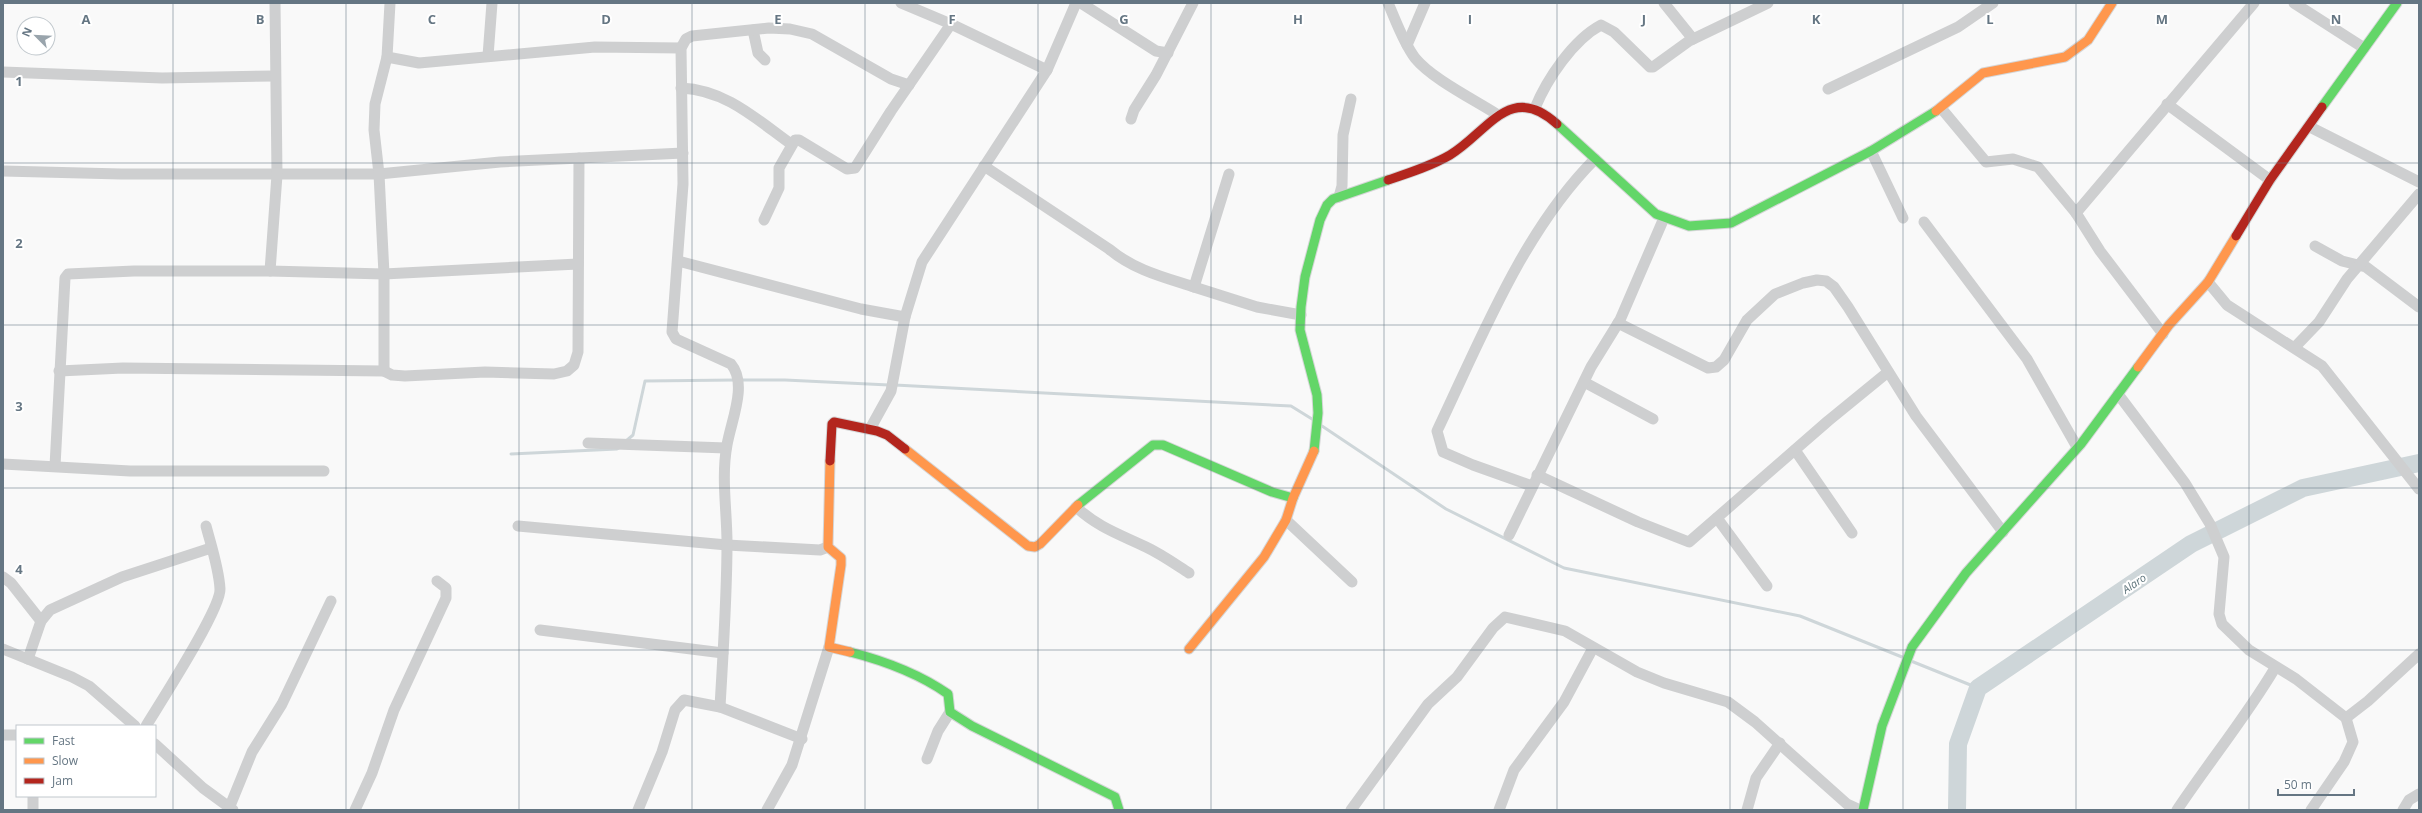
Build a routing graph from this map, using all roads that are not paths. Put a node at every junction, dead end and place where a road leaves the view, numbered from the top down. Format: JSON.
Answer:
{"nodes":[{"id":1,"x":275,"y":3,"type":"edge"},
{"id":2,"x":390,"y":3,"type":"edge"},
{"id":3,"x":492,"y":3,"type":"edge"},
{"id":4,"x":901,"y":3,"type":"edge"},
{"id":5,"x":1076,"y":3,"type":"edge"},
{"id":6,"x":1081,"y":3,"type":"edge"},
{"id":7,"x":1193,"y":3,"type":"edge"},
{"id":8,"x":1388,"y":3,"type":"edge"},
{"id":9,"x":1425,"y":3,"type":"edge"},
{"id":10,"x":1664,"y":3,"type":"edge"},
{"id":11,"x":1768,"y":3,"type":"edge"},
{"id":12,"x":1993,"y":3,"type":"edge"},
{"id":13,"x":2112,"y":3,"type":"edge"},
{"id":14,"x":2254,"y":3,"type":"edge"},
{"id":15,"x":2294,"y":3,"type":"edge"},
{"id":16,"x":2397,"y":3,"type":"edge"},
{"id":17,"x":951,"y":24,"type":"junction"},
{"id":18,"x":753,"y":30,"type":"junction"},
{"id":19,"x":1693,"y":39,"type":"junction"},
{"id":20,"x":1407,"y":45,"type":"junction"},
{"id":21,"x":681,"y":48,"type":"junction"},
{"id":22,"x":2364,"y":48,"type":"junction"},
{"id":23,"x":1156,"y":51,"type":"junction"},
{"id":24,"x":1168,"y":53,"type":"junction"},
{"id":25,"x":488,"y":56,"type":"junction"},
{"id":26,"x":387,"y":57,"type":"junction"},
{"id":27,"x":765,"y":60,"type":"dead end"},
{"id":28,"x":1162,"y":63,"type":"junction"},
{"id":29,"x":1047,"y":70,"type":"junction"},
{"id":30,"x":3,"y":72,"type":"edge"},
{"id":31,"x":276,"y":76,"type":"junction"},
{"id":32,"x":909,"y":85,"type":"junction"},
{"id":33,"x":681,"y":88,"type":"junction"},
{"id":34,"x":1828,"y":89,"type":"dead end"},
{"id":35,"x":1351,"y":99,"type":"dead end"},
{"id":36,"x":2167,"y":104,"type":"junction"},
{"id":37,"x":1535,"y":108,"type":"junction"},
{"id":38,"x":1941,"y":108,"type":"junction"},
{"id":39,"x":1498,"y":115,"type":"junction"},
{"id":40,"x":1131,"y":119,"type":"dead end"},
{"id":41,"x":2310,"y":127,"type":"junction"},
{"id":42,"x":791,"y":144,"type":"junction"},
{"id":43,"x":1871,"y":151,"type":"junction"},
{"id":44,"x":682,"y":153,"type":"junction"},
{"id":45,"x":579,"y":158,"type":"junction"},
{"id":46,"x":1595,"y":159,"type":"junction"},
{"id":47,"x":984,"y":166,"type":"junction"},
{"id":48,"x":3,"y":171,"type":"edge"},
{"id":49,"x":379,"y":174,"type":"junction"},
{"id":50,"x":1229,"y":174,"type":"dead end"},
{"id":51,"x":277,"y":175,"type":"junction"},
{"id":52,"x":2417,"y":178,"type":"edge"},
{"id":53,"x":2270,"y":180,"type":"junction"},
{"id":54,"x":2419,"y":194,"type":"edge"},
{"id":55,"x":1339,"y":197,"type":"junction"},
{"id":56,"x":2076,"y":213,"type":"junction"},
{"id":57,"x":1664,"y":218,"type":"junction"},
{"id":58,"x":1903,"y":218,"type":"dead end"},
{"id":59,"x":764,"y":220,"type":"dead end"},
{"id":60,"x":1924,"y":222,"type":"dead end"},
{"id":61,"x":2314,"y":246,"type":"dead end"},
{"id":62,"x":678,"y":261,"type":"junction"},
{"id":63,"x":578,"y":264,"type":"junction"},
{"id":64,"x":2358,"y":265,"type":"junction"},
{"id":65,"x":270,"y":271,"type":"junction"},
{"id":66,"x":384,"y":274,"type":"junction"},
{"id":67,"x":2208,"y":282,"type":"junction"},
{"id":68,"x":1194,"y":287,"type":"junction"},
{"id":69,"x":2419,"y":307,"type":"edge"},
{"id":70,"x":1301,"y":315,"type":"junction"},
{"id":71,"x":905,"y":316,"type":"junction"},
{"id":72,"x":1618,"y":323,"type":"junction"},
{"id":73,"x":2163,"y":334,"type":"junction"},
{"id":74,"x":2295,"y":347,"type":"junction"},
{"id":75,"x":59,"y":371,"type":"junction"},
{"id":76,"x":384,"y":371,"type":"junction"},
{"id":77,"x":1888,"y":372,"type":"junction"},
{"id":78,"x":1584,"y":382,"type":"junction"},
{"id":79,"x":2118,"y":394,"type":"junction"},
{"id":80,"x":1653,"y":419,"type":"dead end"},
{"id":81,"x":870,"y":429,"type":"junction"},
{"id":82,"x":588,"y":443,"type":"dead end"},
{"id":83,"x":2077,"y":447,"type":"junction"},
{"id":84,"x":726,"y":448,"type":"junction"},
{"id":85,"x":1796,"y":450,"type":"junction"},
{"id":86,"x":3,"y":464,"type":"edge"},
{"id":87,"x":55,"y":466,"type":"junction"},
{"id":88,"x":324,"y":471,"type":"dead end"},
{"id":89,"x":1537,"y":475,"type":"junction"},
{"id":90,"x":1532,"y":486,"type":"junction"},
{"id":91,"x":2419,"y":489,"type":"edge"},
{"id":92,"x":1292,"y":498,"type":"junction"},
{"id":93,"x":1076,"y":507,"type":"junction"},
{"id":94,"x":1717,"y":518,"type":"junction"},
{"id":95,"x":1286,"y":520,"type":"junction"},
{"id":96,"x":206,"y":526,"type":"dead end"},
{"id":97,"x":518,"y":526,"type":"dead end"},
{"id":98,"x":2003,"y":532,"type":"junction"},
{"id":99,"x":1852,"y":533,"type":"dead end"},
{"id":100,"x":1508,"y":535,"type":"dead end"},
{"id":101,"x":727,"y":545,"type":"junction"},
{"id":102,"x":828,"y":547,"type":"junction"},
{"id":103,"x":212,"y":548,"type":"junction"},
{"id":104,"x":1189,"y":573,"type":"dead end"},
{"id":105,"x":3,"y":577,"type":"edge"},
{"id":106,"x":437,"y":581,"type":"dead end"},
{"id":107,"x":1352,"y":582,"type":"dead end"},
{"id":108,"x":1767,"y":586,"type":"dead end"},
{"id":109,"x":331,"y":601,"type":"dead end"},
{"id":110,"x":41,"y":621,"type":"junction"},
{"id":111,"x":540,"y":630,"type":"dead end"},
{"id":112,"x":829,"y":647,"type":"junction"},
{"id":113,"x":1593,"y":648,"type":"junction"},
{"id":114,"x":3,"y":649,"type":"edge"},
{"id":115,"x":1189,"y":649,"type":"dead end"},
{"id":116,"x":724,"y":653,"type":"junction"},
{"id":117,"x":2419,"y":654,"type":"edge"},
{"id":118,"x":28,"y":659,"type":"junction"},
{"id":119,"x":2275,"y":668,"type":"junction"},
{"id":120,"x":720,"y":707,"type":"junction"},
{"id":121,"x":950,"y":712,"type":"junction"},
{"id":122,"x":2346,"y":718,"type":"junction"},
{"id":123,"x":134,"y":725,"type":"edge"},
{"id":124,"x":147,"y":725,"type":"edge"},
{"id":125,"x":16,"y":734,"type":"edge"},
{"id":126,"x":3,"y":736,"type":"edge"},
{"id":127,"x":802,"y":739,"type":"junction"},
{"id":128,"x":1780,"y":743,"type":"junction"},
{"id":129,"x":156,"y":745,"type":"edge"},
{"id":130,"x":927,"y":759,"type":"dead end"},
{"id":131,"x":2419,"y":794,"type":"edge"},
{"id":132,"x":33,"y":797,"type":"edge"},
{"id":133,"x":231,"y":808,"type":"edge"},
{"id":134,"x":33,"y":810,"type":"edge"},
{"id":135,"x":355,"y":810,"type":"edge"},
{"id":136,"x":638,"y":810,"type":"edge"},
{"id":137,"x":767,"y":810,"type":"edge"},
{"id":138,"x":1119,"y":810,"type":"edge"},
{"id":139,"x":1351,"y":810,"type":"edge"},
{"id":140,"x":1499,"y":810,"type":"edge"},
{"id":141,"x":1747,"y":810,"type":"edge"},
{"id":142,"x":1861,"y":810,"type":"edge"},
{"id":143,"x":2178,"y":810,"type":"edge"},
{"id":144,"x":2311,"y":810,"type":"edge"},
{"id":145,"x":2403,"y":810,"type":"edge"}],
"edges":[{"from":1,"to":31,"type":"street"},
{"from":2,"to":26,"type":"street"},
{"from":3,"to":25,"type":"street"},
{"from":4,"to":17,"type":"street"},
{"from":5,"to":29,"type":"street"},
{"from":6,"to":23,"type":"street"},
{"from":7,"to":24,"type":"street"},
{"from":8,"to":20,"type":"street"},
{"from":9,"to":20,"type":"street"},
{"from":10,"to":19,"type":"street"},
{"from":11,"to":19,"type":"street"},
{"from":12,"to":34,"type":"street"},
{"from":13,"to":38,"type":"street"},
{"from":14,"to":36,"type":"street"},
{"from":15,"to":22,"type":"street"},
{"from":16,"to":22,"type":"street"},
{"from":17,"to":29,"type":"street"},
{"from":17,"to":32,"type":"street"},
{"from":18,"to":21,"type":"street"},
{"from":18,"to":27,"type":"street"},
{"from":18,"to":32,"type":"street"},
{"from":19,"to":37,"type":"street"},
{"from":20,"to":39,"type":"street"},
{"from":21,"to":25,"type":"street"},
{"from":21,"to":33,"type":"street"},
{"from":22,"to":41,"type":"street"},
{"from":23,"to":24,"type":"street"},
{"from":23,"to":28,"type":"street"},
{"from":24,"to":28,"type":"street"},
{"from":25,"to":26,"type":"street"},
{"from":26,"to":49,"type":"street"},
{"from":28,"to":40,"type":"street"},
{"from":29,"to":47,"type":"street"},
{"from":30,"to":31,"type":"street"},
{"from":31,"to":51,"type":"street"},
{"from":32,"to":42,"type":"street"},
{"from":33,"to":42,"type":"street"},
{"from":33,"to":44,"type":"street"},
{"from":35,"to":55,"type":"street"},
{"from":36,"to":53,"type":"street"},
{"from":36,"to":56,"type":"street"},
{"from":37,"to":39,"type":"street"},
{"from":37,"to":46,"type":"street"},
{"from":38,"to":43,"type":"street"},
{"from":38,"to":56,"type":"street"},
{"from":39,"to":55,"type":"street"},
{"from":41,"to":52,"type":"street"},
{"from":41,"to":53,"type":"street"},
{"from":42,"to":59,"type":"street"},
{"from":43,"to":57,"type":"street"},
{"from":43,"to":58,"type":"street"},
{"from":44,"to":45,"type":"street"},
{"from":44,"to":62,"type":"street"},
{"from":45,"to":49,"type":"street"},
{"from":45,"to":63,"type":"street"},
{"from":46,"to":57,"type":"street"},
{"from":46,"to":90,"type":"street"},
{"from":47,"to":68,"type":"street"},
{"from":47,"to":71,"type":"street"},
{"from":48,"to":51,"type":"street"},
{"from":49,"to":51,"type":"street"},
{"from":49,"to":66,"type":"street"},
{"from":50,"to":68,"type":"street"},
{"from":51,"to":65,"type":"street"},
{"from":53,"to":67,"type":"street"},
{"from":54,"to":64,"type":"street"},
{"from":55,"to":70,"type":"street"},
{"from":56,"to":73,"type":"street"},
{"from":57,"to":72,"type":"street"},
{"from":60,"to":83,"type":"street"},
{"from":61,"to":64,"type":"street"},
{"from":62,"to":71,"type":"street"},
{"from":62,"to":84,"type":"street"},
{"from":63,"to":66,"type":"street"},
{"from":63,"to":76,"type":"street"},
{"from":64,"to":69,"type":"street"},
{"from":64,"to":74,"type":"street"},
{"from":65,"to":66,"type":"street"},
{"from":65,"to":75,"type":"street"},
{"from":66,"to":76,"type":"street"},
{"from":67,"to":73,"type":"street"},
{"from":67,"to":74,"type":"street"},
{"from":68,"to":70,"type":"street"},
{"from":70,"to":92,"type":"street"},
{"from":71,"to":81,"type":"street"},
{"from":72,"to":77,"type":"street"},
{"from":72,"to":78,"type":"street"},
{"from":73,"to":79,"type":"street"},
{"from":74,"to":91,"type":"street"},
{"from":75,"to":76,"type":"street"},
{"from":75,"to":87,"type":"street"},
{"from":77,"to":85,"type":"street"},
{"from":77,"to":98,"type":"street"},
{"from":78,"to":80,"type":"street"},
{"from":78,"to":89,"type":"street"},
{"from":79,"to":83,"type":"street"},
{"from":79,"to":119,"type":"street"},
{"from":81,"to":93,"type":"street"},
{"from":81,"to":102,"type":"street"},
{"from":82,"to":84,"type":"street"},
{"from":83,"to":98,"type":"street"},
{"from":84,"to":101,"type":"street"},
{"from":85,"to":94,"type":"street"},
{"from":85,"to":99,"type":"street"},
{"from":86,"to":87,"type":"street"},
{"from":87,"to":88,"type":"street"},
{"from":89,"to":90,"type":"street"},
{"from":89,"to":94,"type":"street"},
{"from":90,"to":100,"type":"street"},
{"from":92,"to":93,"type":"street"},
{"from":92,"to":95,"type":"street"},
{"from":93,"to":104,"type":"street"},
{"from":94,"to":108,"type":"street"},
{"from":95,"to":107,"type":"street"},
{"from":95,"to":115,"type":"street"},
{"from":96,"to":103,"type":"street"},
{"from":97,"to":101,"type":"street"},
{"from":98,"to":142,"type":"street"},
{"from":101,"to":102,"type":"street"},
{"from":101,"to":116,"type":"street"},
{"from":102,"to":112,"type":"street"},
{"from":103,"to":110,"type":"street"},
{"from":103,"to":124,"type":"street"},
{"from":105,"to":110,"type":"street"},
{"from":106,"to":135,"type":"street"},
{"from":109,"to":133,"type":"street"},
{"from":110,"to":118,"type":"street"},
{"from":111,"to":116,"type":"street"},
{"from":112,"to":121,"type":"street"},
{"from":112,"to":127,"type":"street"},
{"from":113,"to":128,"type":"street"},
{"from":113,"to":139,"type":"street"},
{"from":113,"to":140,"type":"street"},
{"from":114,"to":118,"type":"street"},
{"from":116,"to":120,"type":"street"},
{"from":117,"to":122,"type":"street"},
{"from":118,"to":123,"type":"street"},
{"from":119,"to":122,"type":"street"},
{"from":119,"to":143,"type":"street"},
{"from":120,"to":127,"type":"street"},
{"from":120,"to":136,"type":"street"},
{"from":121,"to":130,"type":"street"},
{"from":121,"to":138,"type":"street"},
{"from":122,"to":144,"type":"street"},
{"from":125,"to":126,"type":"street"},
{"from":127,"to":137,"type":"street"},
{"from":128,"to":141,"type":"street"},
{"from":128,"to":142,"type":"street"},
{"from":129,"to":133,"type":"street"},
{"from":131,"to":145,"type":"street"},
{"from":132,"to":134,"type":"street"}]}
